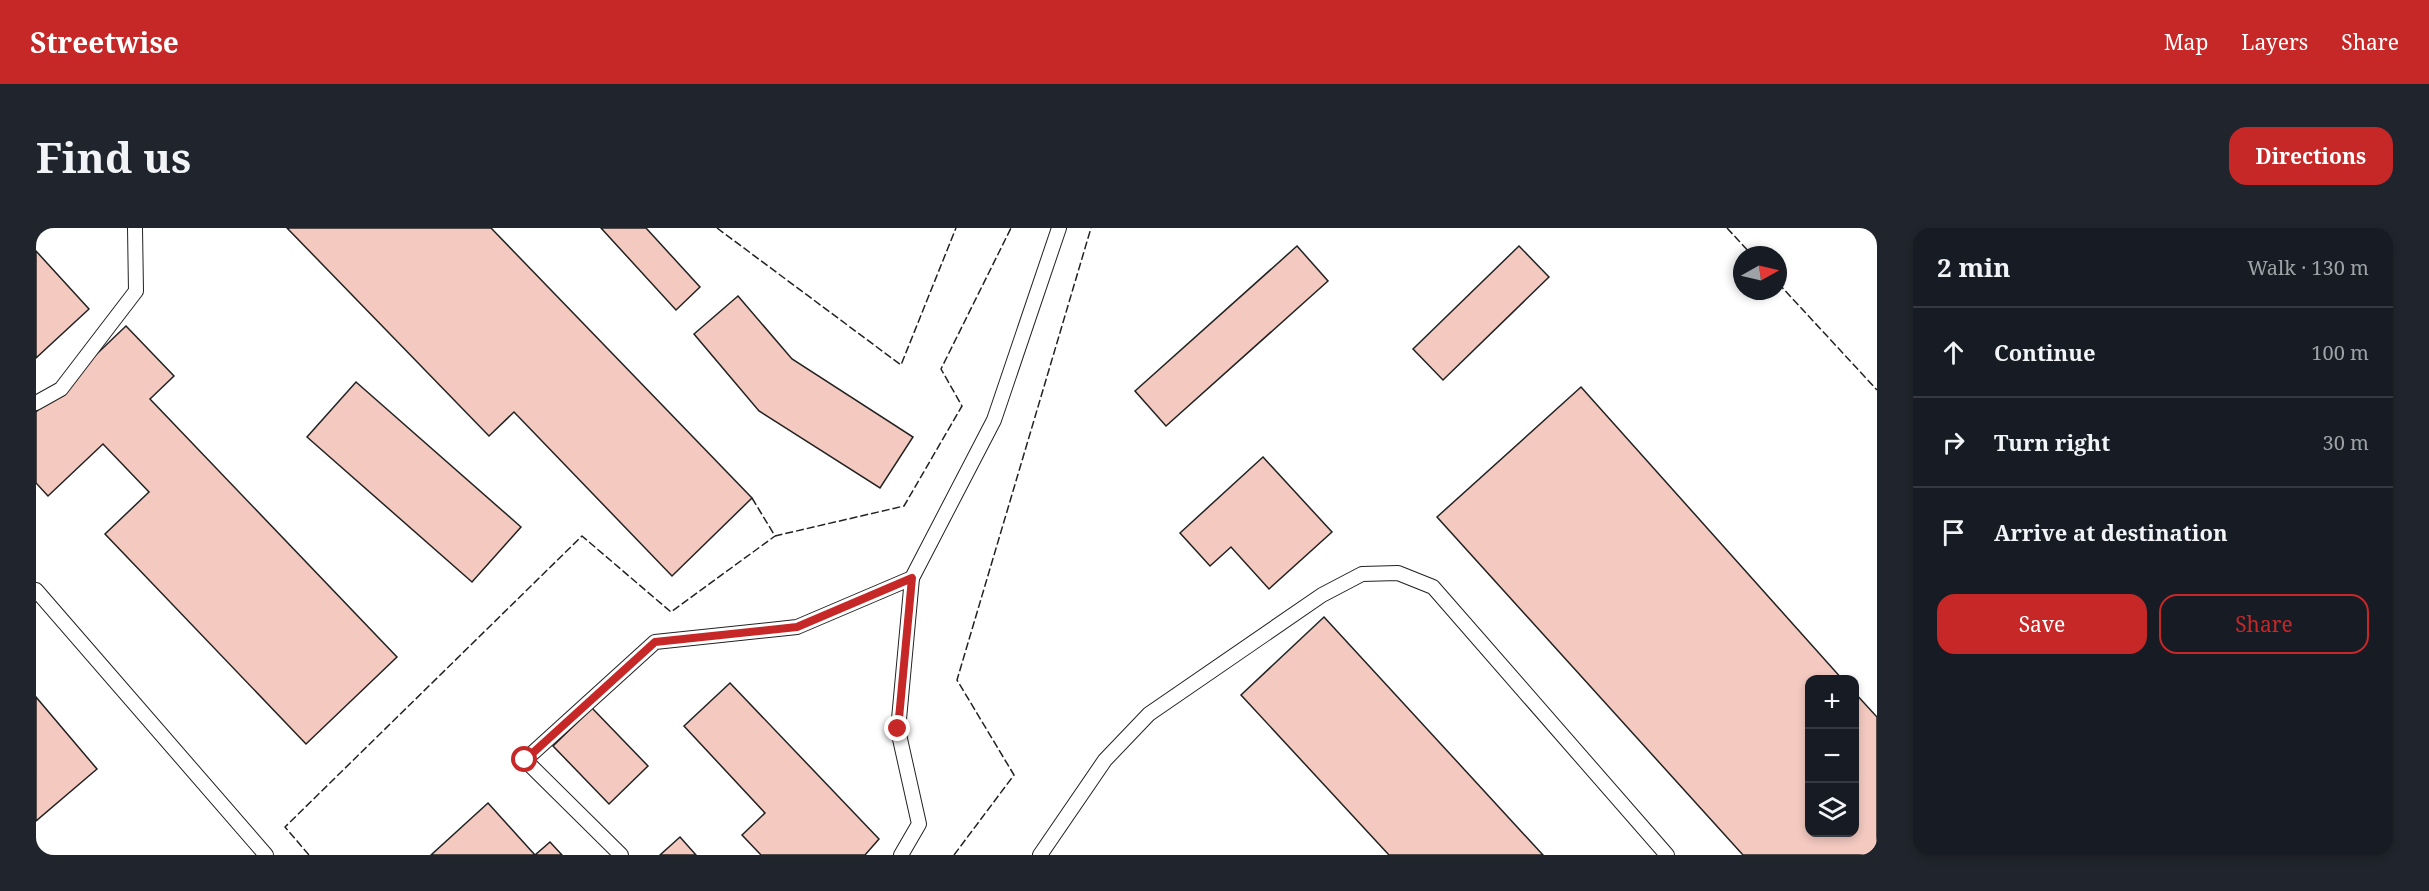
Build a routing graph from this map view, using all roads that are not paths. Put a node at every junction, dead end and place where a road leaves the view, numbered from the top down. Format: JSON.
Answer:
{"nodes":[{"id":1,"x":135,"y":228,"type":"edge"},
{"id":2,"x":1059,"y":228,"type":"edge"},
{"id":3,"x":36,"y":403,"type":"edge"},
{"id":4,"x":912,"y":578,"type":"junction"},
{"id":5,"x":36,"y":590,"type":"edge"},
{"id":6,"x":266,"y":855,"type":"edge"},
{"id":7,"x":621,"y":855,"type":"edge"},
{"id":8,"x":901,"y":855,"type":"edge"},
{"id":9,"x":1040,"y":855,"type":"edge"},
{"id":10,"x":1667,"y":855,"type":"edge"}],
"edges":[{"from":1,"to":3,"type":"lane"},
{"from":2,"to":4,"type":"lane"},
{"from":4,"to":7,"type":"lane"},
{"from":4,"to":8,"type":"lane"},
{"from":5,"to":6,"type":"lane"},
{"from":9,"to":10,"type":"lane"}]}
